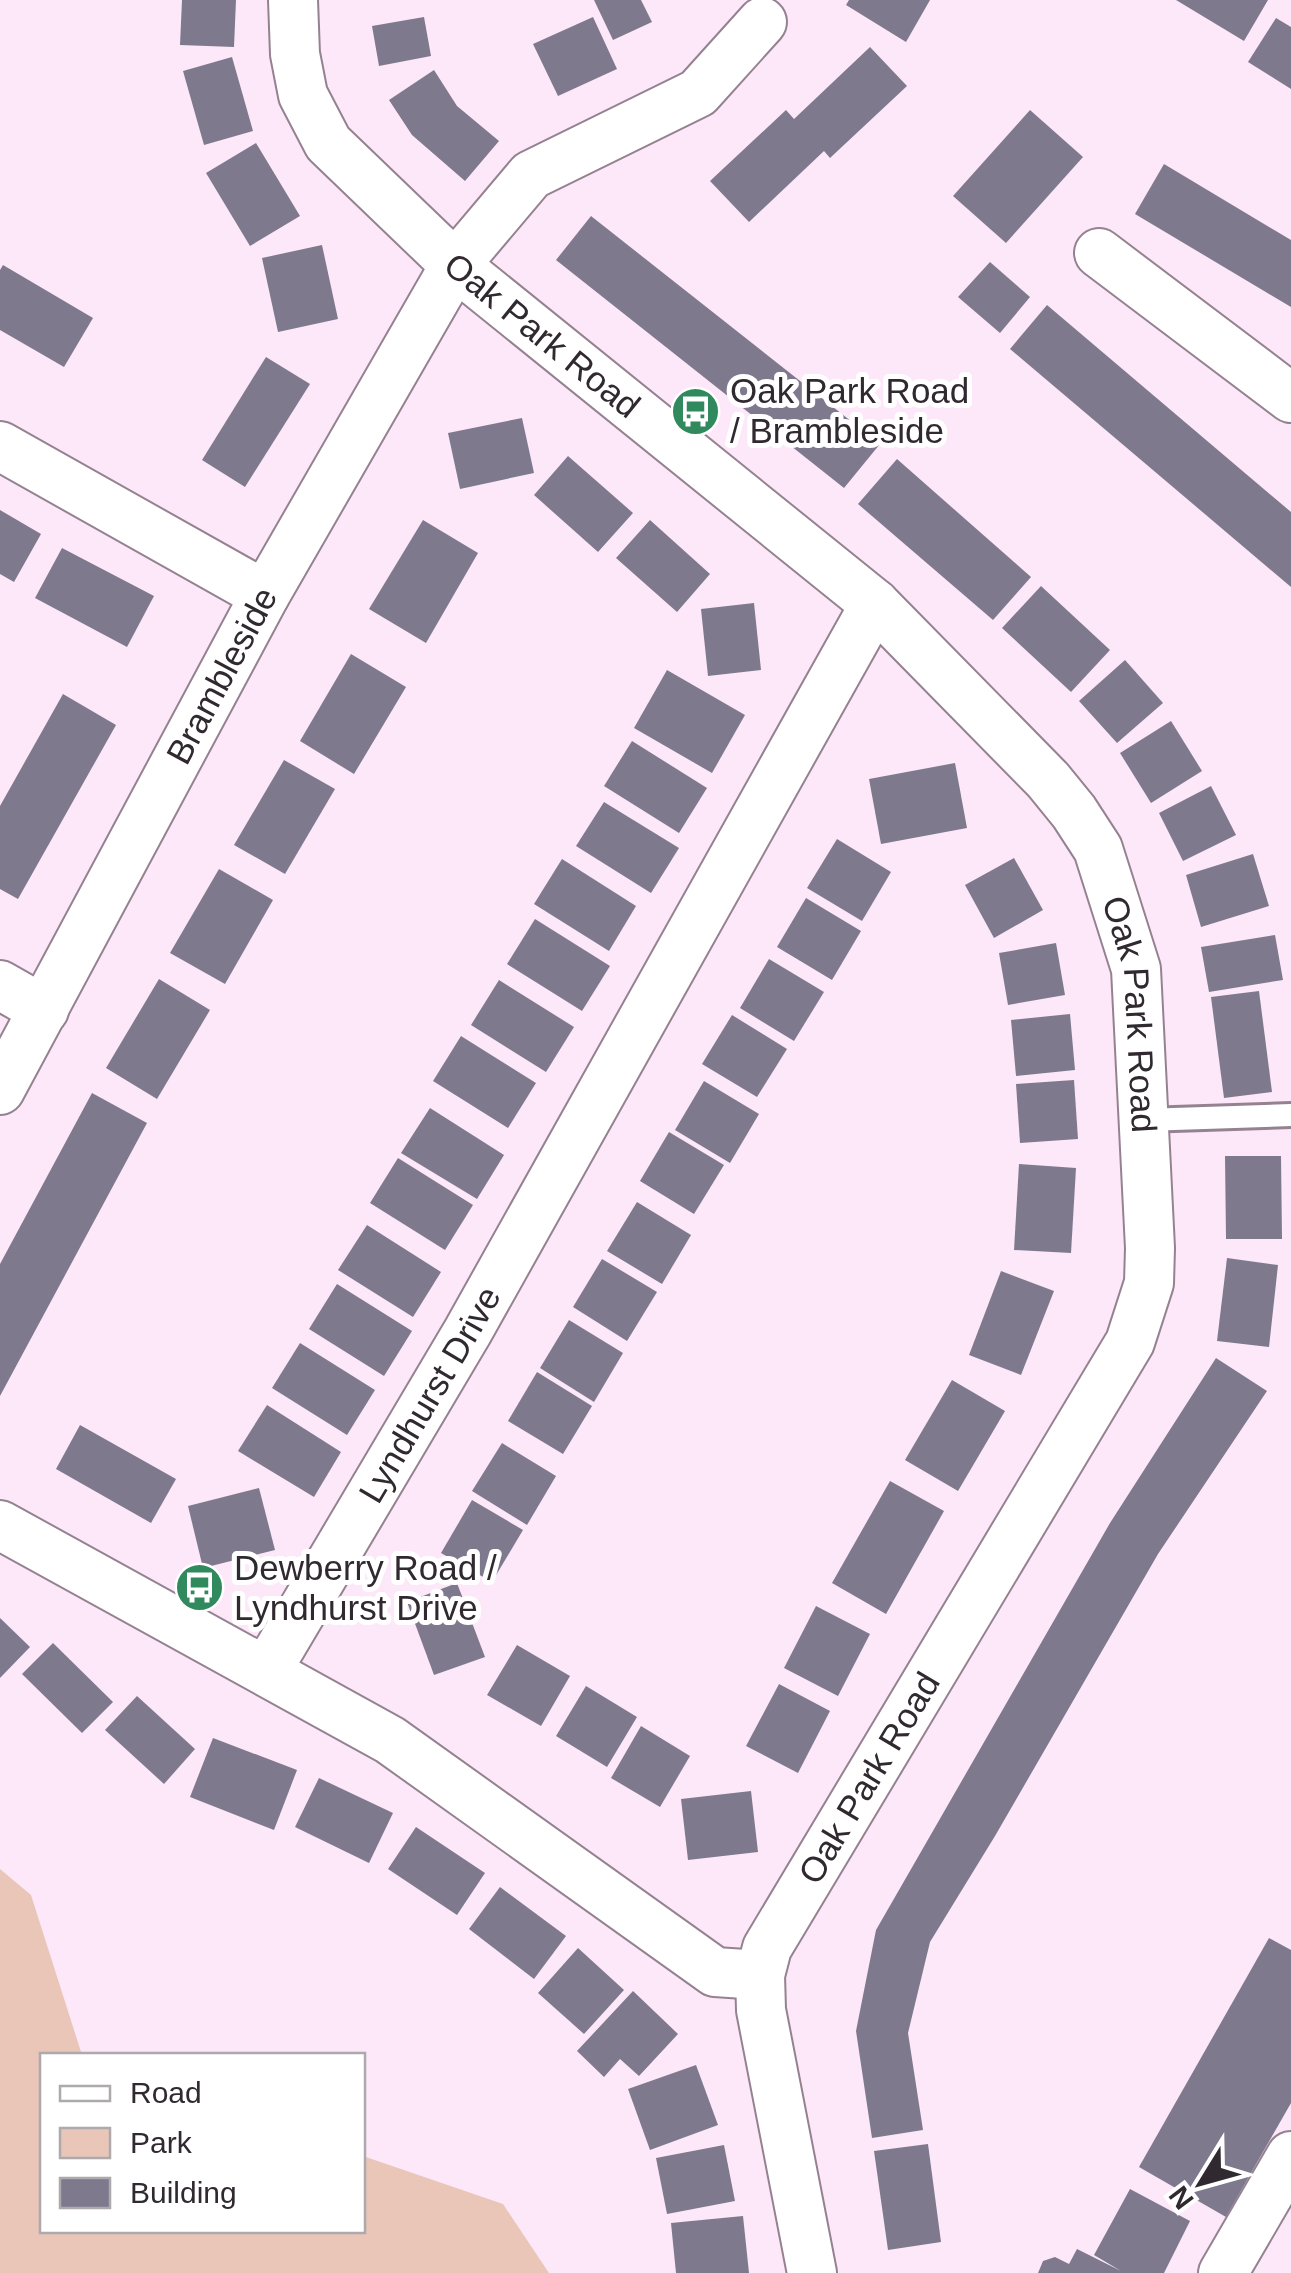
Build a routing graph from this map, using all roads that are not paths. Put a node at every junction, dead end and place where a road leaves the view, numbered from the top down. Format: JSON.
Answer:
{"nodes":[{"id":1,"x":294,"y":0,"type":"edge"},
{"id":2,"x":762,"y":22,"type":"dead end"},
{"id":3,"x":1100,"y":253,"type":"dead end"},
{"id":4,"x":454,"y":265,"type":"junction"},
{"id":5,"x":1291,"y":398,"type":"edge"},
{"id":6,"x":0,"y":446,"type":"edge"},
{"id":7,"x":265,"y":594,"type":"junction"},
{"id":8,"x":875,"y":604,"type":"junction"},
{"id":9,"x":0,"y":985,"type":"edge"},
{"id":10,"x":44,"y":1010,"type":"junction"},
{"id":11,"x":0,"y":1090,"type":"edge"},
{"id":12,"x":1291,"y":1115,"type":"edge"},
{"id":13,"x":1144,"y":1120,"type":"junction"},
{"id":14,"x":0,"y":1524,"type":"edge"},
{"id":15,"x":267,"y":1670,"type":"junction"},
{"id":16,"x":760,"y":1976,"type":"junction"},
{"id":17,"x":1291,"y":2156,"type":"edge"},
{"id":18,"x":812,"y":2273,"type":"edge"},
{"id":19,"x":1223,"y":2273,"type":"edge"}],
"edges":[{"from":1,"to":4,"type":"street","name":"Oak Park Road"},
{"from":2,"to":4,"type":"street","name":"Brambleside"},
{"from":3,"to":5,"type":"street"},
{"from":4,"to":7,"type":"street","name":"Brambleside"},
{"from":4,"to":8,"type":"street","name":"Oak Park Road"},
{"from":6,"to":7,"type":"street"},
{"from":7,"to":10,"type":"street","name":"Brambleside"},
{"from":8,"to":13,"type":"street","name":"Oak Park Road"},
{"from":8,"to":15,"type":"street","name":"Lyndhurst Drive"},
{"from":9,"to":10,"type":"street"},
{"from":10,"to":11,"type":"street","name":"Brambleside"},
{"from":12,"to":13,"type":"lane"},
{"from":13,"to":16,"type":"street","name":"Oak Park Road"},
{"from":14,"to":15,"type":"street"},
{"from":15,"to":16,"type":"street"},
{"from":16,"to":18,"type":"street","name":"Oak Park Road"},
{"from":17,"to":19,"type":"street"}]}
